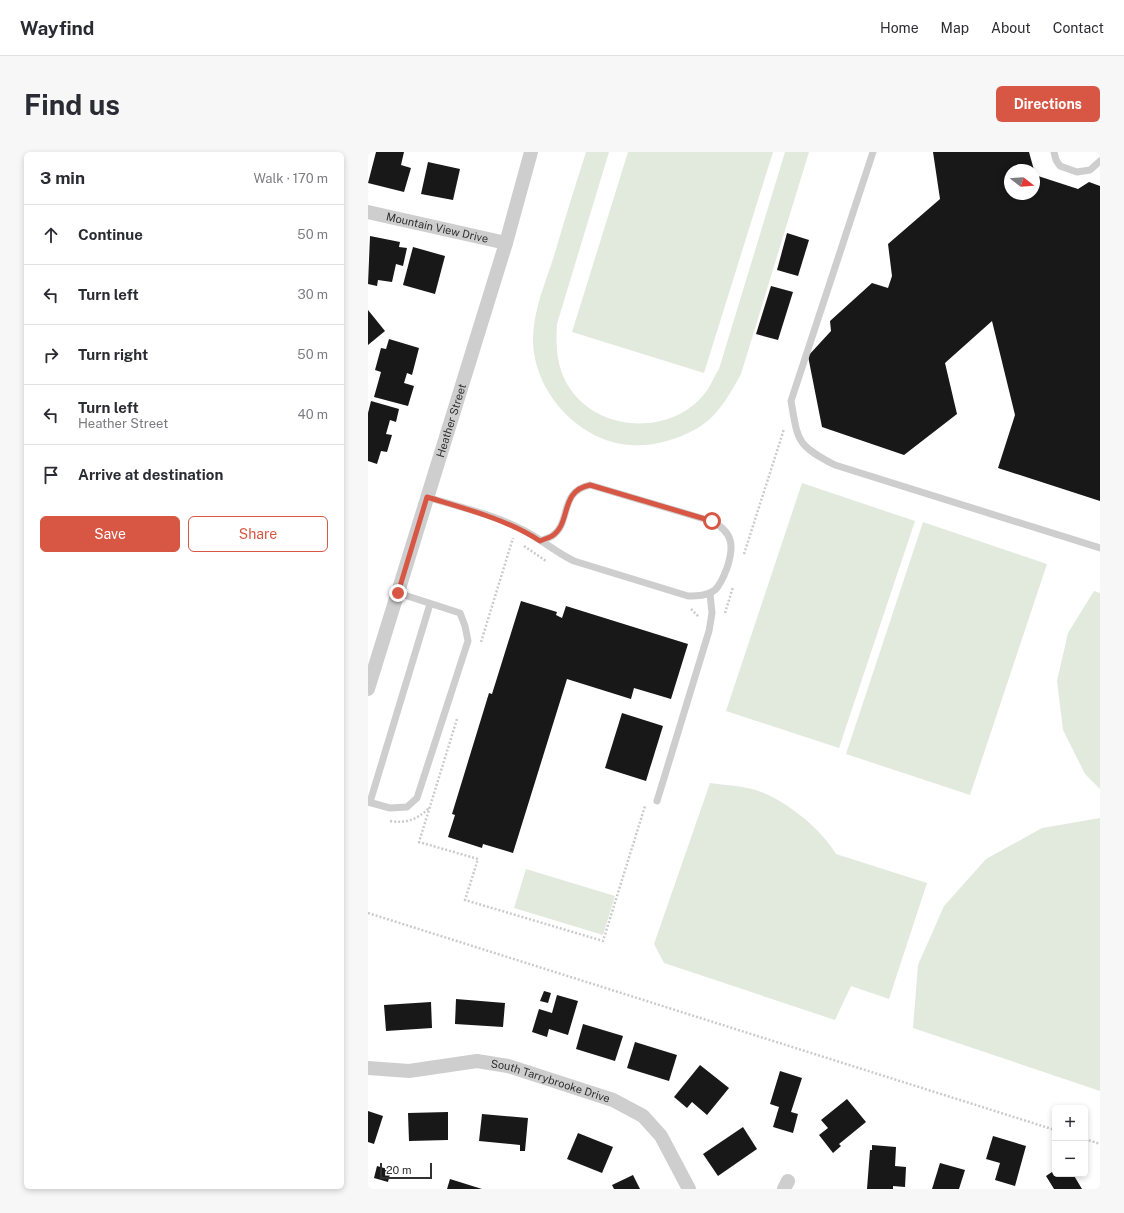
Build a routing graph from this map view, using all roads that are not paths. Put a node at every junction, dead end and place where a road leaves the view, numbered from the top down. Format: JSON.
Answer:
{"nodes":[{"id":1,"x":531,"y":152,"type":"edge"},
{"id":2,"x":873,"y":152,"type":"edge"},
{"id":3,"x":1054,"y":152,"type":"edge"},
{"id":4,"x":1100,"y":161,"type":"edge"},
{"id":5,"x":368,"y":212,"type":"edge"},
{"id":6,"x":506,"y":243,"type":"junction"},
{"id":7,"x":427,"y":497,"type":"junction"},
{"id":8,"x":540,"y":541,"type":"junction"},
{"id":9,"x":1100,"y":548,"type":"edge"},
{"id":10,"x":398,"y":593,"type":"junction"},
{"id":11,"x":710,"y":593,"type":"junction"},
{"id":12,"x":430,"y":604,"type":"junction"},
{"id":13,"x":368,"y":689,"type":"edge"},
{"id":14,"x":657,"y":801,"type":"dead end"},
{"id":15,"x":369,"y":802,"type":"edge"},
{"id":16,"x":368,"y":1068,"type":"edge"},
{"id":17,"x":689,"y":1189,"type":"edge"}],
"edges":[{"from":1,"to":6,"type":"street","name":"Heather Street"},
{"from":2,"to":9,"type":"lane"},
{"from":3,"to":4,"type":"lane"},
{"from":5,"to":6,"type":"street","name":"Mountain View Drive"},
{"from":6,"to":7,"type":"street","name":"Heather Street"},
{"from":7,"to":8,"type":"lane"},
{"from":7,"to":10,"type":"street","name":"Heather Street"},
{"from":8,"to":11,"type":"lane"},
{"from":8,"to":11,"type":"lane"},
{"from":10,"to":12,"type":"lane"},
{"from":10,"to":13,"type":"street","name":"Heather Street"},
{"from":11,"to":14,"type":"lane"},
{"from":12,"to":15,"type":"lane"},
{"from":12,"to":15,"type":"lane"},
{"from":16,"to":17,"type":"street","name":"South Tarrybrooke Drive"}]}
